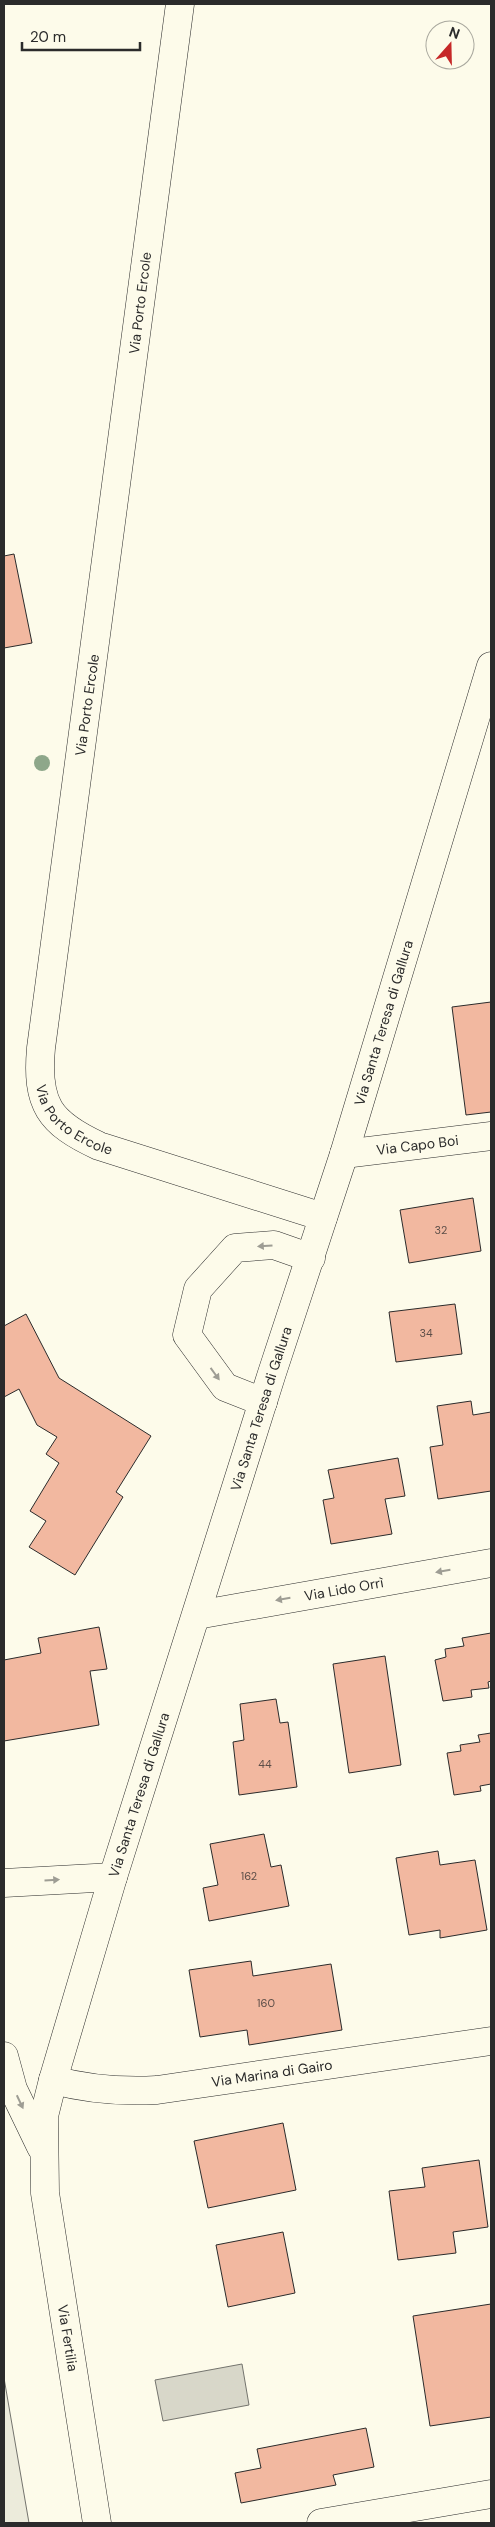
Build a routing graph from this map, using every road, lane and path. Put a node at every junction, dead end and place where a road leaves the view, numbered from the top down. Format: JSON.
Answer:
{"nodes":[{"id":1,"x":180,"y":4,"type":"edge"},
{"id":2,"x":490,"y":674,"type":"edge"},
{"id":3,"x":491,"y":1136,"type":"edge"},
{"id":4,"x":344,"y":1154,"type":"junction"},
{"id":5,"x":323,"y":1217,"type":"junction"},
{"id":6,"x":311,"y":1258,"type":"junction"},
{"id":7,"x":263,"y":1402,"type":"junction"},
{"id":8,"x":491,"y":1563,"type":"edge"},
{"id":9,"x":197,"y":1615,"type":"junction"},
{"id":10,"x":113,"y":1877,"type":"junction"},
{"id":11,"x":4,"y":1883,"type":"edge"},
{"id":12,"x":491,"y":2040,"type":"edge"},
{"id":13,"x":4,"y":2056,"type":"edge"},
{"id":14,"x":53,"y":2080,"type":"junction"},
{"id":15,"x":43,"y":2152,"type":"junction"},
{"id":16,"x":491,"y":2494,"type":"edge"},
{"id":17,"x":97,"y":2523,"type":"edge"},
{"id":18,"x":321,"y":2523,"type":"edge"}],
"edges":[{"from":1,"to":5,"type":"street","name":"Via Porto Ercole"},
{"from":2,"to":4,"type":"street","name":"Via Santa Teresa di Gallura"},
{"from":3,"to":4,"type":"street","name":"Via Capo Boi"},
{"from":4,"to":5,"type":"street","name":"Via Santa Teresa di Gallura"},
{"from":5,"to":6,"type":"street","name":"Via Santa Teresa di Gallura"},
{"from":6,"to":7,"type":"street","name":"Via Santa Teresa di Gallura"},
{"from":6,"to":7,"type":"street","one_way":true},
{"from":7,"to":9,"type":"street","name":"Via Santa Teresa di Gallura"},
{"from":8,"to":9,"type":"street","name":"Via Lido Orrì","one_way":true},
{"from":9,"to":10,"type":"street","name":"Via Santa Teresa di Gallura"},
{"from":11,"to":10,"type":"street","one_way":true},
{"from":10,"to":14,"type":"street","name":"Via Santa Teresa di Gallura"},
{"from":12,"to":14,"type":"street","name":"Via Marina di Gairo"},
{"from":13,"to":15,"type":"street","one_way":true},
{"from":14,"to":15,"type":"street","name":"Via Santa Teresa di Gallura"},
{"from":15,"to":17,"type":"street","name":"Via Fertilia"},
{"from":16,"to":18,"type":"street"}]}
